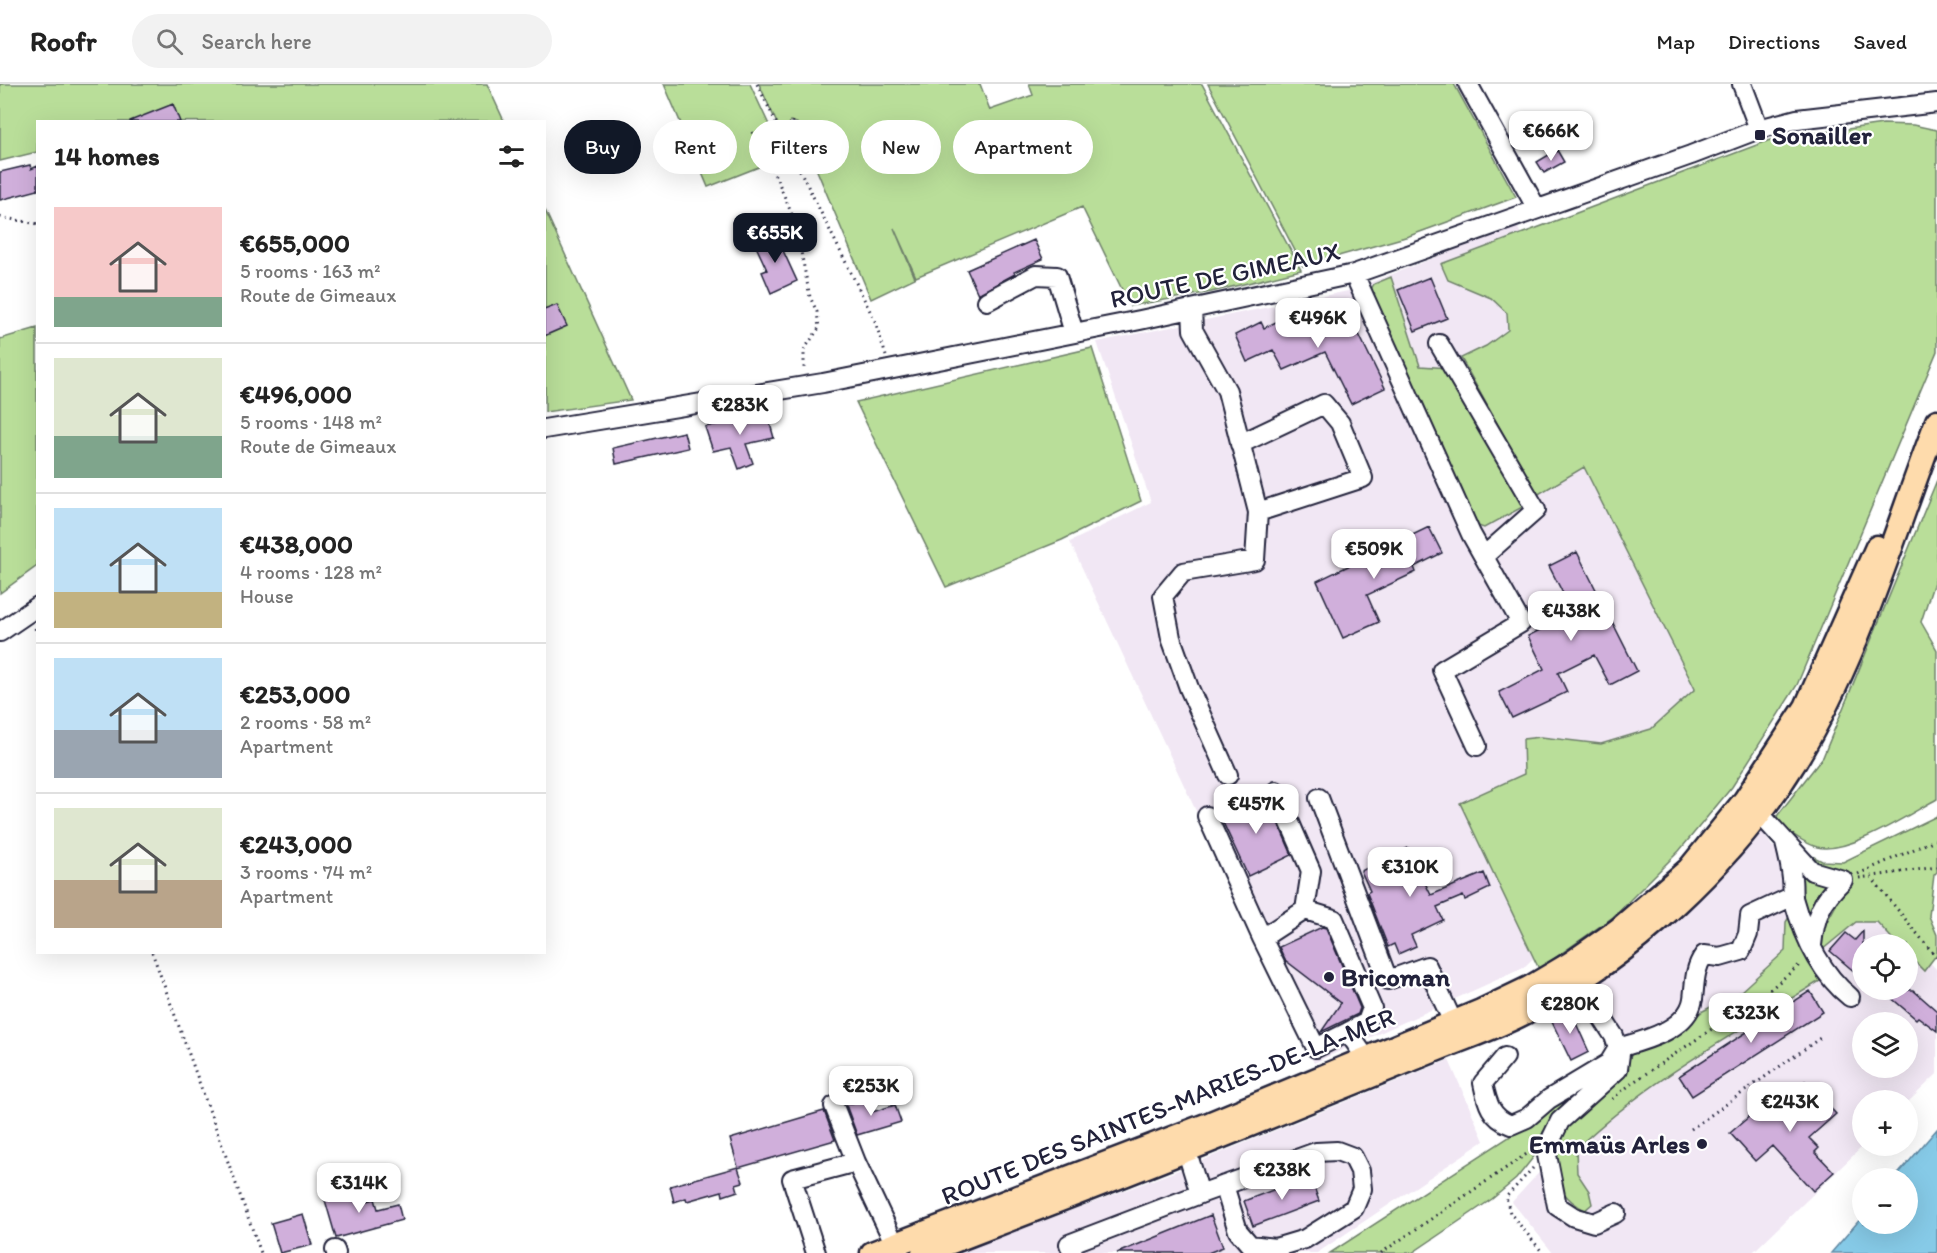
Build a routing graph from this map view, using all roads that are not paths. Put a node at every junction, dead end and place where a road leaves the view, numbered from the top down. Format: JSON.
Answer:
{"nodes":[{"id":1,"x":1468,"y":84,"type":"edge"},
{"id":2,"x":1742,"y":84,"type":"edge"},
{"id":3,"x":1937,"y":103,"type":"edge"},
{"id":4,"x":1898,"y":108,"type":"junction"},
{"id":5,"x":1937,"y":115,"type":"edge"},
{"id":6,"x":1759,"y":129,"type":"junction"},
{"id":7,"x":1537,"y":209,"type":"junction"},
{"id":8,"x":1354,"y":274,"type":"junction"},
{"id":9,"x":987,"y":301,"type":"dead end"},
{"id":10,"x":1192,"y":309,"type":"junction"},
{"id":11,"x":1074,"y":333,"type":"junction"},
{"id":12,"x":1439,"y":344,"type":"dead end"},
{"id":13,"x":1937,"y":421,"type":"edge"},
{"id":14,"x":546,"y":429,"type":"edge"},
{"id":15,"x":1240,"y":444,"type":"junction"},
{"id":16,"x":1258,"y":512,"type":"junction"},
{"id":17,"x":1484,"y":556,"type":"junction"},
{"id":18,"x":36,"y":607,"type":"edge"},
{"id":19,"x":0,"y":632,"type":"edge"},
{"id":20,"x":1477,"y":746,"type":"dead end"},
{"id":21,"x":1228,"y":775,"type":"dead end"},
{"id":22,"x":1276,"y":791,"type":"dead end"},
{"id":23,"x":1320,"y":798,"type":"dead end"},
{"id":24,"x":1752,"y":805,"type":"junction"},
{"id":25,"x":1207,"y":816,"type":"dead end"},
{"id":26,"x":1785,"y":843,"type":"junction"},
{"id":27,"x":1793,"y":896,"type":"junction"},
{"id":28,"x":1305,"y":910,"type":"junction"},
{"id":29,"x":1262,"y":938,"type":"junction"},
{"id":30,"x":1812,"y":945,"type":"junction"},
{"id":31,"x":1573,"y":973,"type":"junction"},
{"id":32,"x":1850,"y":997,"type":"dead end"},
{"id":33,"x":1457,"y":1031,"type":"junction"},
{"id":34,"x":1348,"y":1032,"type":"junction"},
{"id":35,"x":1618,"y":1048,"type":"junction"},
{"id":36,"x":1505,"y":1056,"type":"dead end"},
{"id":37,"x":1371,"y":1066,"type":"junction"},
{"id":38,"x":834,"y":1106,"type":"dead end"},
{"id":39,"x":1184,"y":1142,"type":"junction"},
{"id":40,"x":856,"y":1162,"type":"junction"},
{"id":41,"x":1224,"y":1185,"type":"junction"},
{"id":42,"x":1200,"y":1194,"type":"junction"},
{"id":43,"x":1015,"y":1208,"type":"junction"},
{"id":44,"x":1616,"y":1213,"type":"dead end"},
{"id":45,"x":897,"y":1248,"type":"edge"},
{"id":46,"x":816,"y":1253,"type":"edge"},
{"id":47,"x":872,"y":1253,"type":"edge"},
{"id":48,"x":923,"y":1253,"type":"edge"},
{"id":49,"x":1073,"y":1253,"type":"edge"}],
"edges":[{"from":1,"to":7,"type":"street"},
{"from":2,"to":6,"type":"street"},
{"from":3,"to":4,"type":"street","name":"ROUTE DE GIMEAUX"},
{"from":4,"to":5,"type":"street","name":"ROUTE DE GIMEAUX"},
{"from":4,"to":6,"type":"street","name":"ROUTE DE GIMEAUX"},
{"from":6,"to":7,"type":"street","name":"ROUTE DE GIMEAUX"},
{"from":7,"to":8,"type":"street","name":"ROUTE DE GIMEAUX"},
{"from":8,"to":10,"type":"street","name":"ROUTE DE GIMEAUX"},
{"from":8,"to":17,"type":"street"},
{"from":9,"to":11,"type":"street"},
{"from":10,"to":11,"type":"street","name":"ROUTE DE GIMEAUX"},
{"from":10,"to":15,"type":"street"},
{"from":11,"to":14,"type":"street","name":"ROUTE DE GIMEAUX"},
{"from":12,"to":17,"type":"street"},
{"from":13,"to":24,"type":"main road","name":"ROUTE DES SAINTES-MARIES-DE-LA-MER"},
{"from":15,"to":16,"type":"street"},
{"from":15,"to":16,"type":"street"},
{"from":16,"to":21,"type":"street"},
{"from":17,"to":20,"type":"street"},
{"from":18,"to":19,"type":"street"},
{"from":22,"to":28,"type":"street"},
{"from":23,"to":33,"type":"street"},
{"from":24,"to":26,"type":"street"},
{"from":24,"to":31,"type":"main road","name":"ROUTE DES SAINTES-MARIES-DE-LA-MER"},
{"from":25,"to":29,"type":"street"},
{"from":26,"to":27,"type":"street"},
{"from":26,"to":30,"type":"street"},
{"from":27,"to":30,"type":"street"},
{"from":27,"to":35,"type":"street"},
{"from":28,"to":29,"type":"street"},
{"from":28,"to":34,"type":"street"},
{"from":29,"to":34,"type":"street"},
{"from":30,"to":32,"type":"street"},
{"from":31,"to":33,"type":"main road","name":"ROUTE DES SAINTES-MARIES-DE-LA-MER"},
{"from":31,"to":35,"type":"street"},
{"from":33,"to":37,"type":"main road","name":"ROUTE DES SAINTES-MARIES-DE-LA-MER"},
{"from":34,"to":37,"type":"street"},
{"from":35,"to":36,"type":"street"},
{"from":35,"to":44,"type":"street"},
{"from":37,"to":39,"type":"main road","name":"ROUTE DES SAINTES-MARIES-DE-LA-MER"},
{"from":38,"to":40,"type":"street"},
{"from":39,"to":42,"type":"street"},
{"from":39,"to":43,"type":"main road","name":"ROUTE DES SAINTES-MARIES-DE-LA-MER"},
{"from":40,"to":45,"type":"street"},
{"from":40,"to":46,"type":"street"},
{"from":41,"to":41,"type":"street"},
{"from":41,"to":42,"type":"street"},
{"from":42,"to":49,"type":"street"},
{"from":43,"to":45,"type":"main road","name":"ROUTE DES SAINTES-MARIES-DE-LA-MER"},
{"from":43,"to":48,"type":"main road","name":"ROUTE DES SAINTES-MARIES-DE-LA-MER"},
{"from":45,"to":47,"type":"main road","name":"ROUTE DES SAINTES-MARIES-DE-LA-MER"}]}
